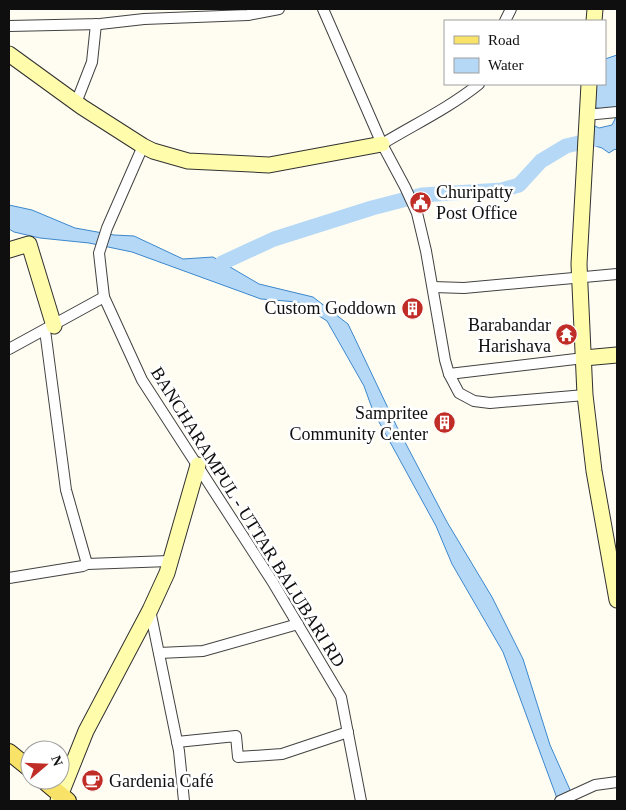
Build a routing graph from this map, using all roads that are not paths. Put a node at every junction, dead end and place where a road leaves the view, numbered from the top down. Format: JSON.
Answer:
{"nodes":[{"id":1,"x":279,"y":9,"type":"edge"},
{"id":2,"x":323,"y":9,"type":"edge"},
{"id":3,"x":96,"y":24,"type":"junction"},
{"id":4,"x":9,"y":26,"type":"edge"},
{"id":5,"x":9,"y":54,"type":"edge"},
{"id":6,"x":478,"y":85,"type":"edge"},
{"id":7,"x":589,"y":85,"type":"edge"},
{"id":8,"x":76,"y":103,"type":"junction"},
{"id":9,"x":617,"y":112,"type":"edge"},
{"id":10,"x":586,"y":115,"type":"junction"},
{"id":11,"x":382,"y":144,"type":"junction"},
{"id":12,"x":143,"y":146,"type":"junction"},
{"id":13,"x":9,"y":250,"type":"edge"},
{"id":14,"x":617,"y":274,"type":"edge"},
{"id":15,"x":579,"y":277,"type":"junction"},
{"id":16,"x":433,"y":287,"type":"junction"},
{"id":17,"x":104,"y":297,"type":"junction"},
{"id":18,"x":49,"y":328,"type":"junction"},
{"id":19,"x":9,"y":349,"type":"edge"},
{"id":20,"x":617,"y":355,"type":"edge"},
{"id":21,"x":584,"y":358,"type":"junction"},
{"id":22,"x":450,"y":374,"type":"junction"},
{"id":23,"x":585,"y":394,"type":"junction"},
{"id":24,"x":198,"y":465,"type":"junction"},
{"id":25,"x":169,"y":561,"type":"junction"},
{"id":26,"x":87,"y":564,"type":"junction"},
{"id":27,"x":9,"y":578,"type":"edge"},
{"id":28,"x":617,"y":600,"type":"edge"},
{"id":29,"x":150,"y":610,"type":"junction"},
{"id":30,"x":298,"y":624,"type":"junction"},
{"id":31,"x":159,"y":653,"type":"junction"},
{"id":32,"x":348,"y":732,"type":"junction"},
{"id":33,"x":177,"y":742,"type":"junction"},
{"id":34,"x":9,"y":752,"type":"edge"},
{"id":35,"x":20,"y":761,"type":"edge"},
{"id":36,"x":617,"y":782,"type":"edge"},
{"id":37,"x":53,"y":790,"type":"edge"},
{"id":38,"x":62,"y":799,"type":"edge"},
{"id":39,"x":184,"y":801,"type":"edge"},
{"id":40,"x":361,"y":801,"type":"edge"},
{"id":41,"x":560,"y":801,"type":"edge"}],
"edges":[{"from":1,"to":3,"type":"street"},
{"from":2,"to":11,"type":"street"},
{"from":3,"to":4,"type":"street"},
{"from":3,"to":8,"type":"street"},
{"from":5,"to":8,"type":"street"},
{"from":6,"to":11,"type":"street"},
{"from":7,"to":10,"type":"street"},
{"from":8,"to":12,"type":"street"},
{"from":9,"to":10,"type":"street"},
{"from":10,"to":15,"type":"street"},
{"from":11,"to":12,"type":"street"},
{"from":11,"to":16,"type":"street"},
{"from":12,"to":17,"type":"street","name":"BANCHARAMPUL - UTTAR BALUBARI RD"},
{"from":13,"to":18,"type":"street"},
{"from":14,"to":15,"type":"street"},
{"from":15,"to":16,"type":"street"},
{"from":15,"to":21,"type":"street"},
{"from":16,"to":22,"type":"street"},
{"from":17,"to":18,"type":"street"},
{"from":17,"to":24,"type":"street","name":"BANCHARAMPUL - UTTAR BALUBARI RD"},
{"from":18,"to":19,"type":"street"},
{"from":18,"to":26,"type":"street"},
{"from":20,"to":21,"type":"street"},
{"from":21,"to":22,"type":"street"},
{"from":21,"to":23,"type":"street"},
{"from":22,"to":23,"type":"street"},
{"from":23,"to":28,"type":"street"},
{"from":24,"to":25,"type":"street"},
{"from":24,"to":30,"type":"street","name":"BANCHARAMPUL - UTTAR BALUBARI RD"},
{"from":25,"to":26,"type":"street"},
{"from":25,"to":29,"type":"street"},
{"from":26,"to":27,"type":"street"},
{"from":29,"to":31,"type":"street"},
{"from":29,"to":38,"type":"street"},
{"from":30,"to":31,"type":"street"},
{"from":30,"to":32,"type":"street","name":"BANCHARAMPUL - UTTAR BALUBARI RD"},
{"from":31,"to":33,"type":"street"},
{"from":32,"to":33,"type":"street"},
{"from":32,"to":40,"type":"street","name":"BANCHARAMPUL - UTTAR BALUBARI RD"},
{"from":33,"to":39,"type":"street"},
{"from":34,"to":35,"type":"main road"},
{"from":36,"to":41,"type":"street"},
{"from":37,"to":38,"type":"main road"}]}
